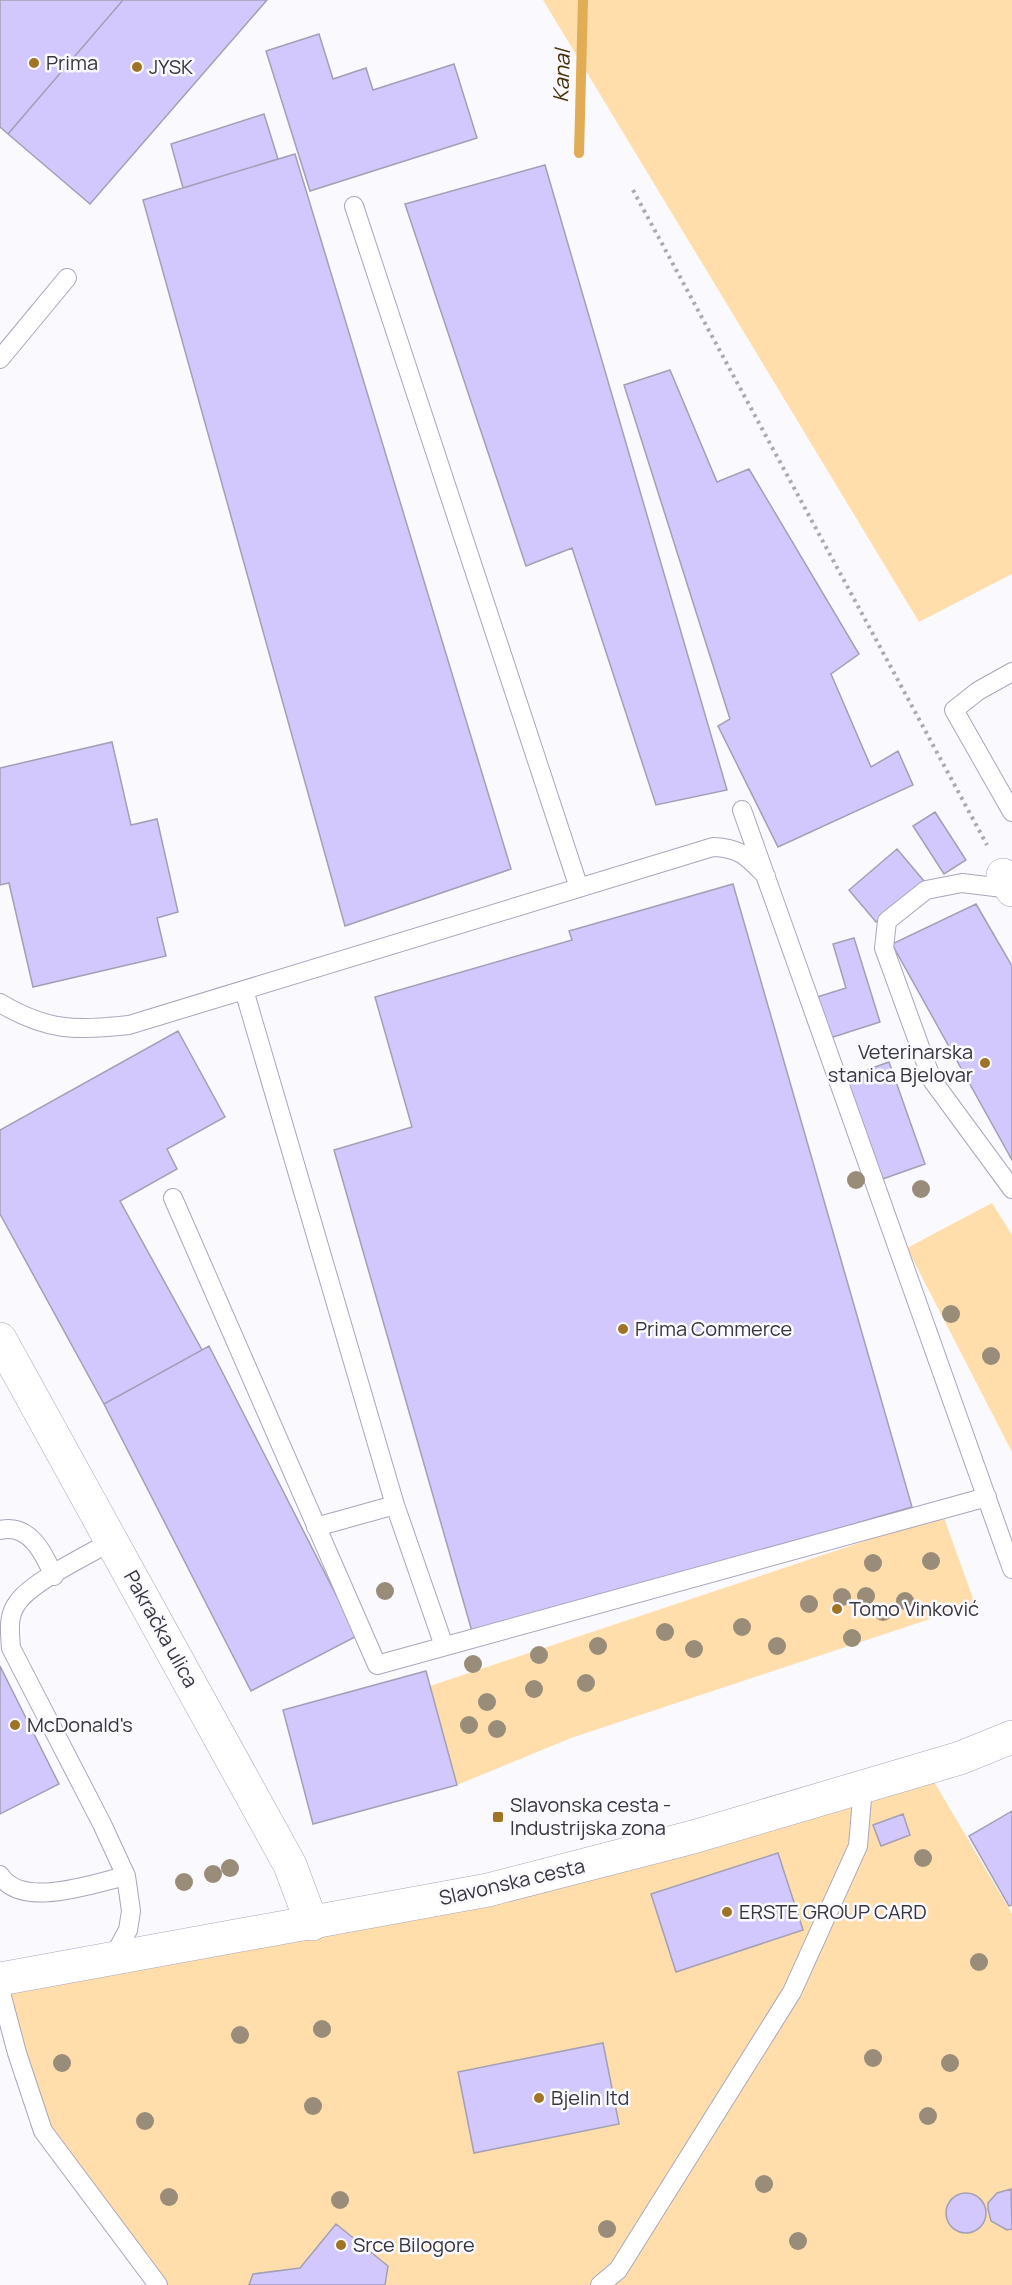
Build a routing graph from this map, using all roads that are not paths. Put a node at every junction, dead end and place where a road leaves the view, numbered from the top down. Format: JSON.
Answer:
{"nodes":[{"id":1,"x":354,"y":206,"type":"dead end"},
{"id":2,"x":67,"y":278,"type":"dead end"},
{"id":3,"x":0,"y":359,"type":"edge"},
{"id":4,"x":1012,"y":672,"type":"edge"},
{"id":5,"x":742,"y":810,"type":"dead end"},
{"id":6,"x":1012,"y":812,"type":"edge"},
{"id":7,"x":766,"y":876,"type":"junction"},
{"id":8,"x":1009,"y":885,"type":"edge"},
{"id":9,"x":579,"y":888,"type":"junction"},
{"id":10,"x":244,"y":990,"type":"junction"},
{"id":11,"x":0,"y":1004,"type":"edge"},
{"id":12,"x":1012,"y":1189,"type":"edge"},
{"id":13,"x":172,"y":1198,"type":"dead end"},
{"id":14,"x":0,"y":1339,"type":"edge"},
{"id":15,"x":987,"y":1497,"type":"junction"},
{"id":16,"x":395,"y":1505,"type":"junction"},
{"id":17,"x":316,"y":1527,"type":"junction"},
{"id":18,"x":0,"y":1530,"type":"edge"},
{"id":19,"x":112,"y":1540,"type":"junction"},
{"id":20,"x":1012,"y":1569,"type":"edge"},
{"id":21,"x":54,"y":1576,"type":"junction"},
{"id":22,"x":444,"y":1646,"type":"junction"},
{"id":23,"x":1012,"y":1737,"type":"edge"},
{"id":24,"x":863,"y":1786,"type":"junction"},
{"id":25,"x":0,"y":1875,"type":"edge"},
{"id":26,"x":126,"y":1876,"type":"junction"},
{"id":27,"x":312,"y":1924,"type":"junction"},
{"id":28,"x":112,"y":1959,"type":"junction"},
{"id":29,"x":0,"y":1979,"type":"edge"},
{"id":30,"x":0,"y":1989,"type":"edge"},
{"id":31,"x":158,"y":2285,"type":"edge"},
{"id":32,"x":600,"y":2285,"type":"edge"}],
"edges":[{"from":1,"to":9,"type":"lane"},
{"from":2,"to":3,"type":"lane"},
{"from":4,"to":6,"type":"lane"},
{"from":5,"to":7,"type":"lane"},
{"from":7,"to":9,"type":"lane"},
{"from":7,"to":15,"type":"lane"},
{"from":8,"to":12,"type":"lane"},
{"from":9,"to":10,"type":"lane"},
{"from":10,"to":11,"type":"lane"},
{"from":10,"to":16,"type":"lane"},
{"from":13,"to":17,"type":"lane"},
{"from":14,"to":19,"type":"main road","name":"Pakračka ulica"},
{"from":15,"to":20,"type":"lane"},
{"from":15,"to":22,"type":"lane"},
{"from":16,"to":17,"type":"lane"},
{"from":16,"to":22,"type":"lane"},
{"from":17,"to":22,"type":"lane"},
{"from":18,"to":21,"type":"lane"},
{"from":19,"to":21,"type":"lane"},
{"from":19,"to":27,"type":"main road","name":"Pakračka ulica"},
{"from":21,"to":26,"type":"lane"},
{"from":23,"to":24,"type":"main road","name":"Slavonska cesta"},
{"from":24,"to":27,"type":"main road","name":"Slavonska cesta"},
{"from":24,"to":32,"type":"lane"},
{"from":25,"to":26,"type":"lane"},
{"from":26,"to":28,"type":"lane"},
{"from":27,"to":28,"type":"main road","name":"Slavonska cesta"},
{"from":28,"to":29,"type":"main road","name":"Slavonska cesta"},
{"from":30,"to":31,"type":"lane"}]}
